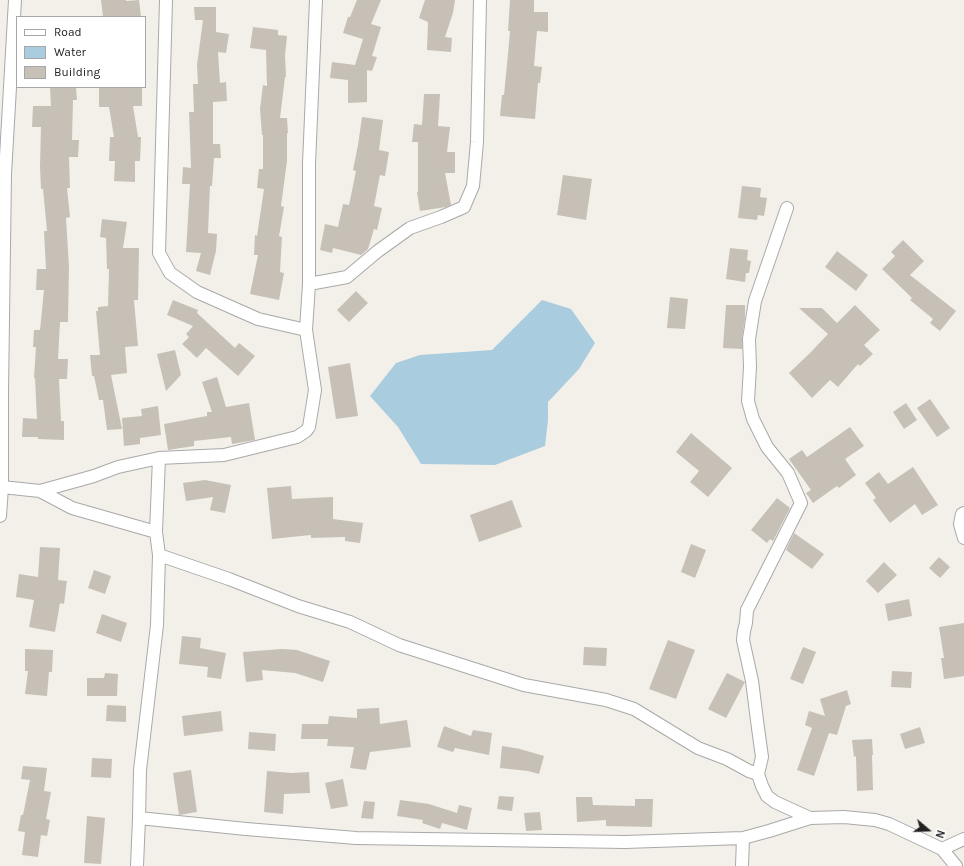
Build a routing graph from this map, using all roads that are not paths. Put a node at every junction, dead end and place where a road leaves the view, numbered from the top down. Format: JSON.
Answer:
{"nodes":[{"id":1,"x":15,"y":0,"type":"edge"},
{"id":2,"x":166,"y":0,"type":"edge"},
{"id":3,"x":316,"y":0,"type":"edge"},
{"id":4,"x":480,"y":0,"type":"edge"},
{"id":5,"x":787,"y":208,"type":"dead end"},
{"id":6,"x":309,"y":284,"type":"junction"},
{"id":7,"x":306,"y":330,"type":"junction"},
{"id":8,"x":159,"y":458,"type":"junction"},
{"id":9,"x":2,"y":486,"type":"junction"},
{"id":10,"x":40,"y":491,"type":"junction"},
{"id":11,"x":964,"y":513,"type":"edge"},
{"id":12,"x":0,"y":516,"type":"edge"},
{"id":13,"x":156,"y":532,"type":"junction"},
{"id":14,"x":964,"y":538,"type":"edge"},
{"id":15,"x":160,"y":555,"type":"junction"},
{"id":16,"x":758,"y":774,"type":"junction"},
{"id":17,"x":140,"y":818,"type":"junction"},
{"id":18,"x":810,"y":818,"type":"junction"},
{"id":19,"x":743,"y":838,"type":"junction"},
{"id":20,"x":964,"y":839,"type":"edge"},
{"id":21,"x":942,"y":850,"type":"junction"},
{"id":22,"x":137,"y":866,"type":"edge"},
{"id":23,"x":742,"y":866,"type":"edge"},
{"id":24,"x":956,"y":866,"type":"edge"}],
"edges":[{"from":1,"to":9,"type":"street"},
{"from":2,"to":7,"type":"street"},
{"from":3,"to":6,"type":"street"},
{"from":4,"to":6,"type":"street"},
{"from":5,"to":16,"type":"street"},
{"from":6,"to":7,"type":"street"},
{"from":7,"to":8,"type":"street"},
{"from":8,"to":10,"type":"street"},
{"from":8,"to":13,"type":"street"},
{"from":9,"to":10,"type":"street"},
{"from":9,"to":12,"type":"street"},
{"from":10,"to":13,"type":"street"},
{"from":11,"to":14,"type":"street"},
{"from":13,"to":15,"type":"street"},
{"from":15,"to":16,"type":"street"},
{"from":15,"to":17,"type":"street"},
{"from":16,"to":18,"type":"street"},
{"from":17,"to":19,"type":"street"},
{"from":17,"to":22,"type":"street"},
{"from":18,"to":19,"type":"street"},
{"from":18,"to":21,"type":"street"},
{"from":19,"to":23,"type":"street"},
{"from":20,"to":21,"type":"street"},
{"from":21,"to":24,"type":"street"}]}
